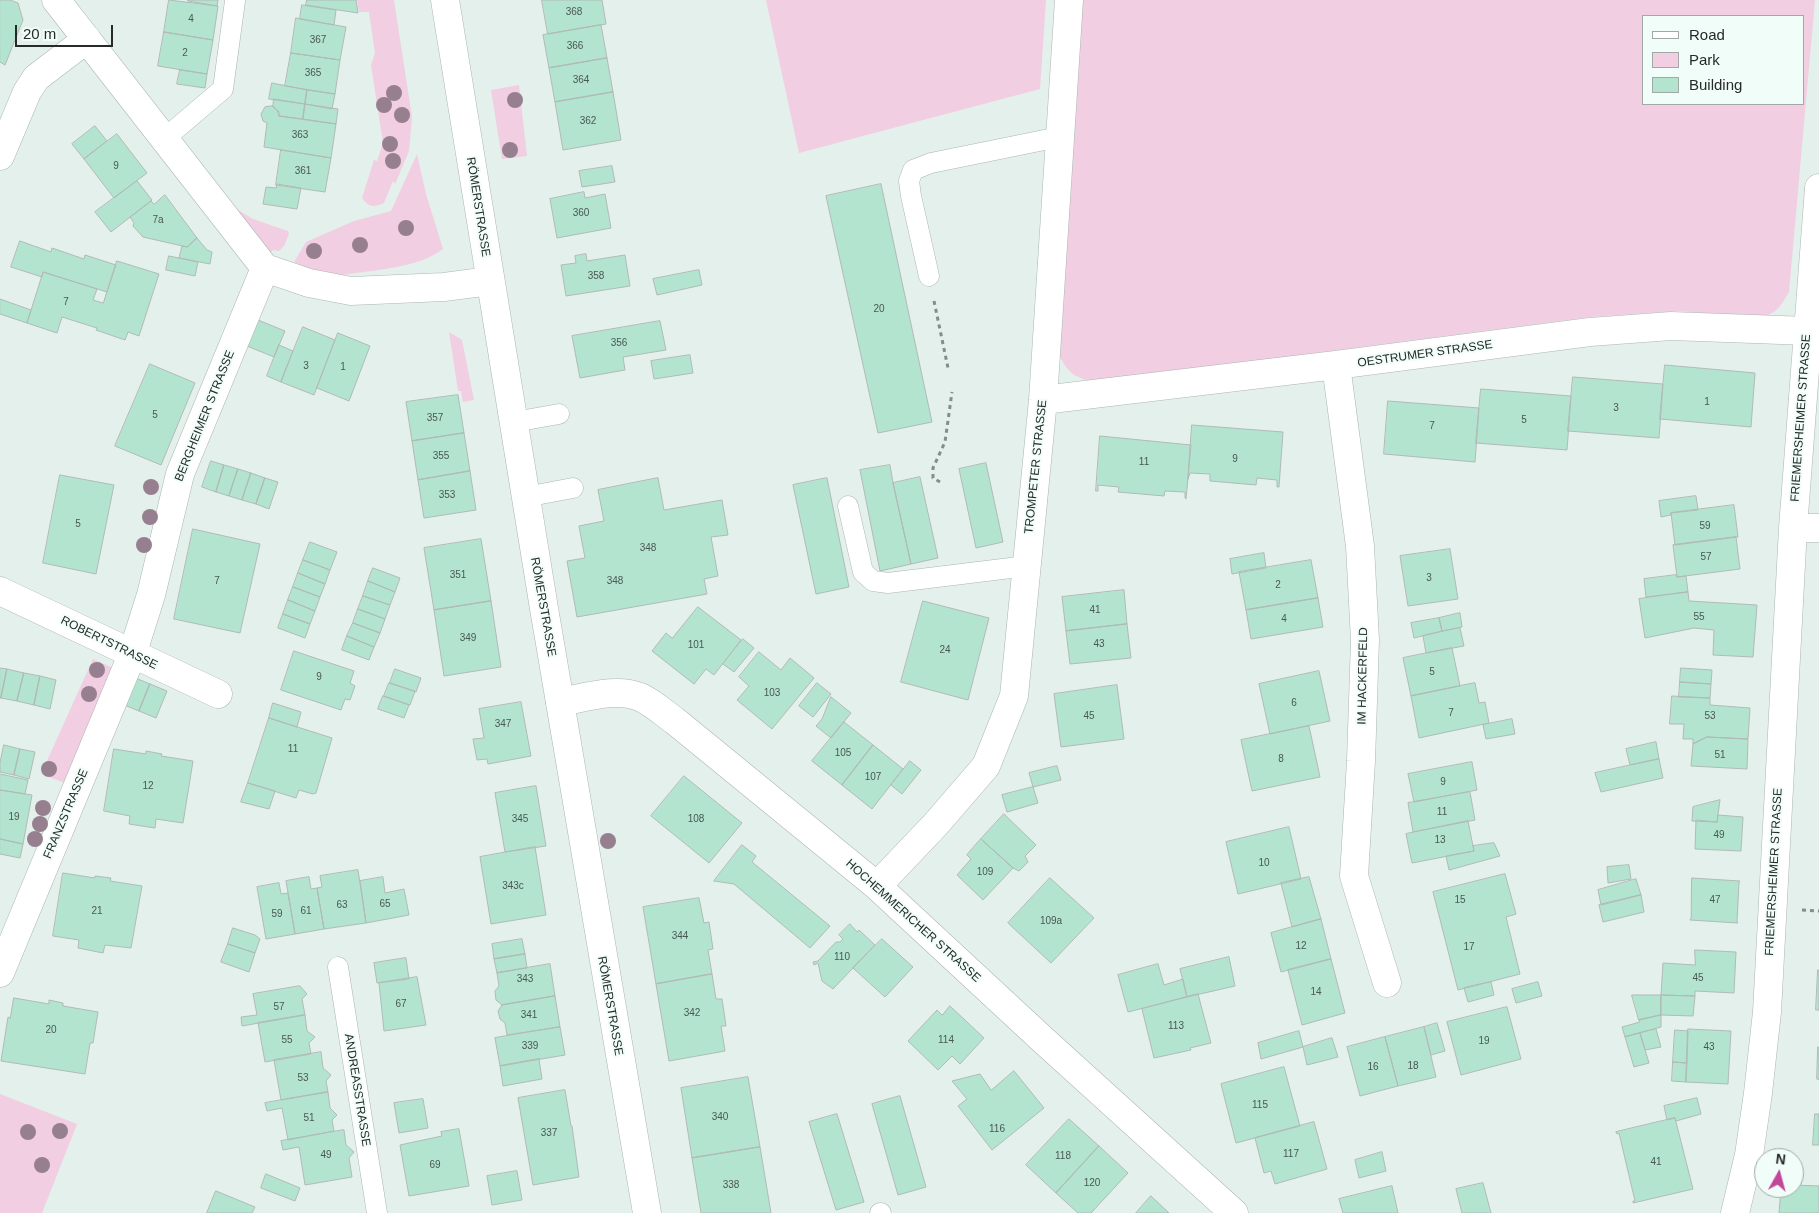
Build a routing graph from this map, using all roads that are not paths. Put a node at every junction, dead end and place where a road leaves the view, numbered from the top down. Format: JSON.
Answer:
{"nodes":[{"id":1,"x":56,"y":0,"type":"edge"},
{"id":2,"x":445,"y":0,"type":"edge"},
{"id":3,"x":1068,"y":0,"type":"edge"},
{"id":4,"x":235,"y":1,"type":"edge"},
{"id":5,"x":87,"y":39,"type":"junction"},
{"id":6,"x":1059,"y":137,"type":"junction"},
{"id":7,"x":164,"y":138,"type":"junction"},
{"id":8,"x":0,"y":156,"type":"edge"},
{"id":9,"x":1819,"y":188,"type":"edge"},
{"id":10,"x":265,"y":268,"type":"junction"},
{"id":11,"x":929,"y":276,"type":"dead end"},
{"id":12,"x":490,"y":281,"type":"junction"},
{"id":13,"x":1808,"y":331,"type":"junction"},
{"id":14,"x":1336,"y":365,"type":"junction"},
{"id":15,"x":1043,"y":400,"type":"junction"},
{"id":16,"x":560,"y":414,"type":"dead end"},
{"id":17,"x":514,"y":422,"type":"junction"},
{"id":18,"x":573,"y":488,"type":"dead end"},
{"id":19,"x":525,"y":496,"type":"junction"},
{"id":20,"x":848,"y":506,"type":"dead end"},
{"id":21,"x":1806,"y":528,"type":"edge"},
{"id":22,"x":1027,"y":566,"type":"junction"},
{"id":23,"x":0,"y":591,"type":"edge"},
{"id":24,"x":132,"y":654,"type":"junction"},
{"id":25,"x":218,"y":694,"type":"dead end"},
{"id":26,"x":560,"y":702,"type":"junction"},
{"id":27,"x":876,"y":886,"type":"junction"},
{"id":28,"x":338,"y":967,"type":"dead end"},
{"id":29,"x":0,"y":973,"type":"edge"},
{"id":30,"x":1387,"y":983,"type":"dead end"},
{"id":31,"x":377,"y":1213,"type":"edge"},
{"id":32,"x":647,"y":1213,"type":"edge"},
{"id":33,"x":1234,"y":1213,"type":"edge"},
{"id":34,"x":1735,"y":1213,"type":"edge"}],
"edges":[{"from":1,"to":5,"type":"street"},
{"from":2,"to":12,"type":"street","name":"RÖMERSTRASSE"},
{"from":3,"to":6,"type":"street","name":"TROMPETER STRASSE"},
{"from":4,"to":7,"type":"lane"},
{"from":5,"to":7,"type":"street"},
{"from":5,"to":8,"type":"street"},
{"from":6,"to":11,"type":"lane"},
{"from":6,"to":15,"type":"street","name":"TROMPETER STRASSE"},
{"from":7,"to":10,"type":"street"},
{"from":9,"to":13,"type":"street","name":"FRIEMERSHEIMER STRASSE"},
{"from":10,"to":12,"type":"street"},
{"from":10,"to":24,"type":"street","name":"BERGHEIMER STRASSE"},
{"from":12,"to":17,"type":"street","name":"RÖMERSTRASSE"},
{"from":13,"to":14,"type":"street","name":"OESTRUMER STRASSE"},
{"from":13,"to":21,"type":"street","name":"FRIEMERSHEIMER STRASSE"},
{"from":14,"to":15,"type":"street","name":"OESTRUMER STRASSE"},
{"from":14,"to":30,"type":"street","name":"IM HACKERFELD"},
{"from":15,"to":22,"type":"street","name":"TROMPETER STRASSE"},
{"from":16,"to":17,"type":"lane"},
{"from":17,"to":19,"type":"street","name":"RÖMERSTRASSE"},
{"from":18,"to":19,"type":"lane"},
{"from":19,"to":26,"type":"street","name":"RÖMERSTRASSE"},
{"from":20,"to":22,"type":"lane"},
{"from":21,"to":34,"type":"street","name":"FRIEMERSHEIMER STRASSE"},
{"from":22,"to":27,"type":"street","name":"TROMPETER STRASSE"},
{"from":23,"to":24,"type":"street","name":"ROBERTSTRASSE"},
{"from":24,"to":25,"type":"street","name":"ROBERTSTRASSE"},
{"from":24,"to":29,"type":"street","name":"FRANZSTRASSE"},
{"from":26,"to":27,"type":"street","name":"HOCHEMMERICHER STRASSE"},
{"from":26,"to":32,"type":"street","name":"RÖMERSTRASSE"},
{"from":27,"to":33,"type":"street","name":"HOCHEMMERICHER STRASSE"},
{"from":28,"to":31,"type":"lane","name":"ANDREASSTRASSE"}]}
